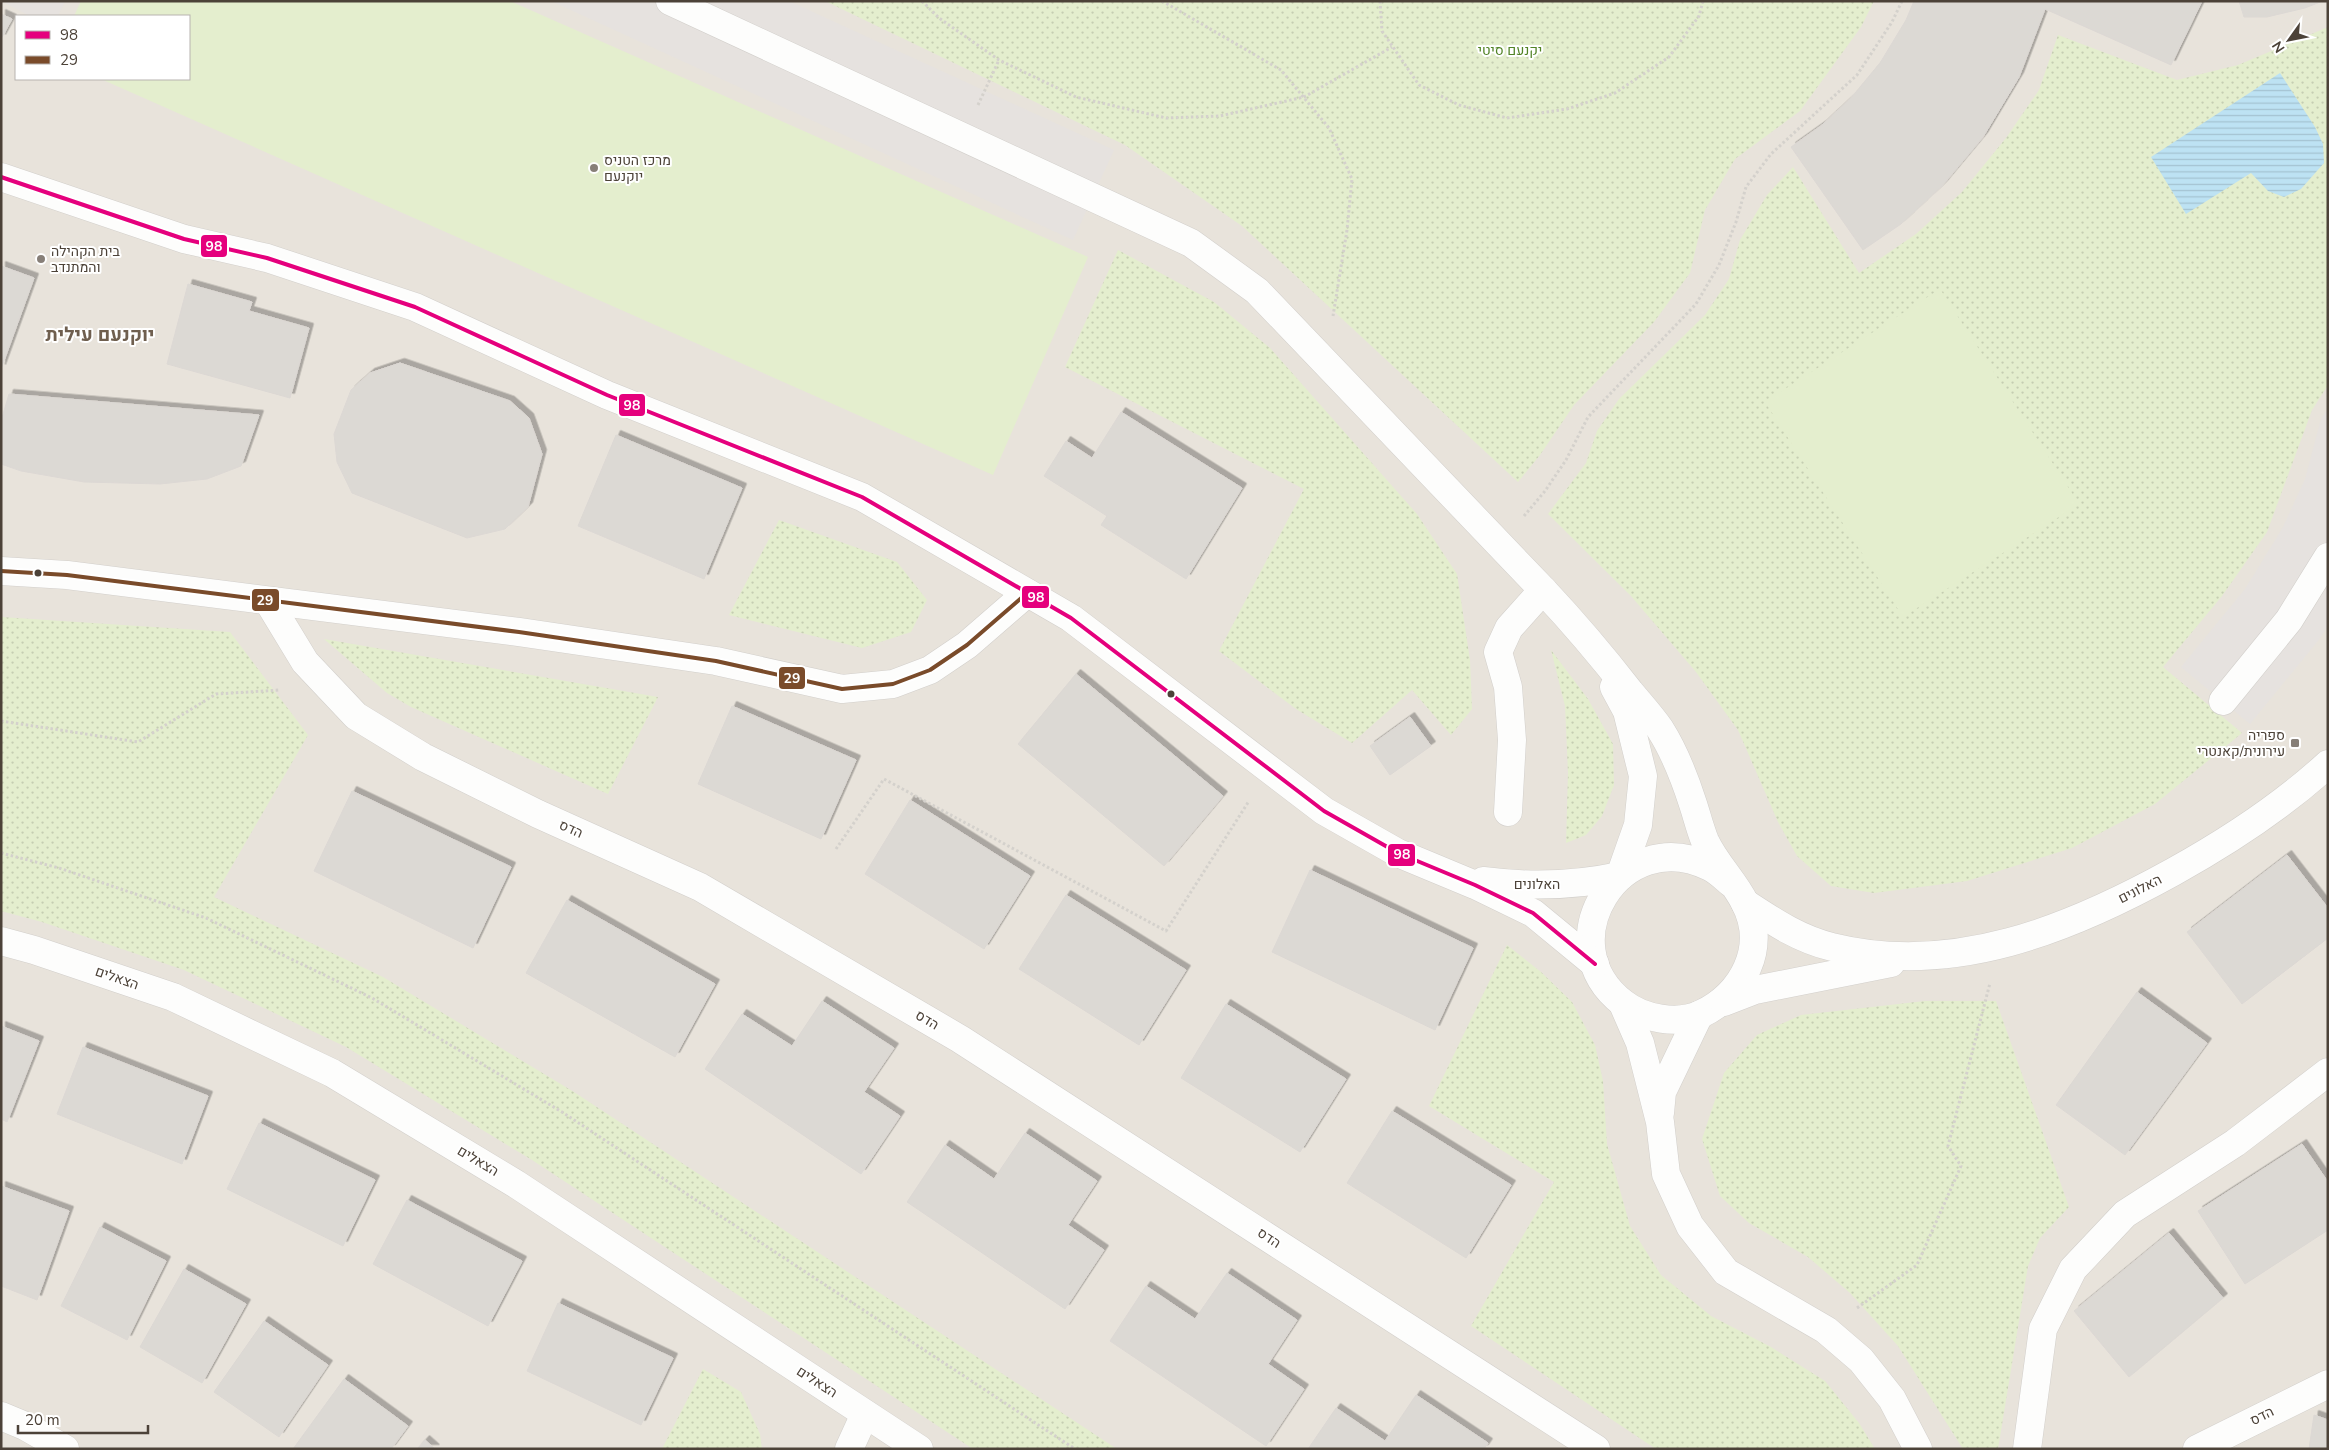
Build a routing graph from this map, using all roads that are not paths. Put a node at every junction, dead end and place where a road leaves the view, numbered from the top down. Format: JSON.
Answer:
{"nodes":[{"id":1,"x":670,"y":1,"type":"edge"},
{"id":2,"x":1,"y":177,"type":"edge"},
{"id":3,"x":2328,"y":557,"type":"edge"},
{"id":4,"x":1,"y":571,"type":"edge"},
{"id":5,"x":1543,"y":590,"type":"junction"},
{"id":6,"x":1027,"y":593,"type":"junction"},
{"id":7,"x":268,"y":601,"type":"junction"},
{"id":8,"x":1589,"y":639,"type":"junction"},
{"id":9,"x":2223,"y":701,"type":"dead end"},
{"id":10,"x":2328,"y":764,"type":"edge"},
{"id":11,"x":1508,"y":812,"type":"dead end"},
{"id":12,"x":1454,"y":876,"type":"junction"},
{"id":13,"x":1620,"y":876,"type":"junction"},
{"id":14,"x":1738,"y":893,"type":"junction"},
{"id":15,"x":1,"y":941,"type":"edge"},
{"id":16,"x":1925,"y":955,"type":"junction"},
{"id":17,"x":1595,"y":964,"type":"junction"},
{"id":18,"x":1722,"y":1002,"type":"junction"},
{"id":19,"x":1623,"y":1004,"type":"junction"},
{"id":20,"x":1699,"y":1015,"type":"junction"},
{"id":21,"x":2328,"y":1072,"type":"edge"},
{"id":22,"x":1660,"y":1122,"type":"junction"},
{"id":23,"x":2328,"y":1384,"type":"edge"},
{"id":24,"x":865,"y":1414,"type":"junction"},
{"id":25,"x":1,"y":1416,"type":"edge"},
{"id":26,"x":65,"y":1449,"type":"edge"},
{"id":27,"x":849,"y":1449,"type":"edge"},
{"id":28,"x":919,"y":1449,"type":"edge"},
{"id":29,"x":1596,"y":1449,"type":"edge"},
{"id":30,"x":1918,"y":1449,"type":"edge"},
{"id":31,"x":2027,"y":1449,"type":"edge"},
{"id":32,"x":2197,"y":1449,"type":"edge"}],
"edges":[{"from":1,"to":5,"type":"street"},
{"from":2,"to":6,"type":"street","name":"האלונים"},
{"from":3,"to":9,"type":"street"},
{"from":4,"to":7,"type":"street"},
{"from":5,"to":8,"type":"street"},
{"from":5,"to":11,"type":"street"},
{"from":6,"to":7,"type":"street"},
{"from":6,"to":12,"type":"street","name":"האלונים"},
{"from":7,"to":29,"type":"street","name":"הדס"},
{"from":8,"to":13,"type":"street"},
{"from":8,"to":14,"type":"street"},
{"from":10,"to":16,"type":"street","name":"האלונים"},
{"from":12,"to":13,"type":"street","name":"האלונים"},
{"from":12,"to":17,"type":"street","name":"האלונים"},
{"from":13,"to":14,"type":"street"},
{"from":13,"to":17,"type":"street"},
{"from":14,"to":16,"type":"street","name":"האלונים"},
{"from":14,"to":18,"type":"street"},
{"from":15,"to":24,"type":"street","name":"הצאלים"},
{"from":16,"to":18,"type":"street","name":"האלונים"},
{"from":17,"to":19,"type":"street"},
{"from":18,"to":20,"type":"street"},
{"from":19,"to":20,"type":"street"},
{"from":19,"to":22,"type":"street"},
{"from":20,"to":22,"type":"street"},
{"from":21,"to":31,"type":"street"},
{"from":22,"to":30,"type":"street"},
{"from":23,"to":32,"type":"street","name":"הדס"},
{"from":24,"to":27,"type":"street"},
{"from":24,"to":28,"type":"street","name":"הצאלים"},
{"from":25,"to":26,"type":"street"}]}
